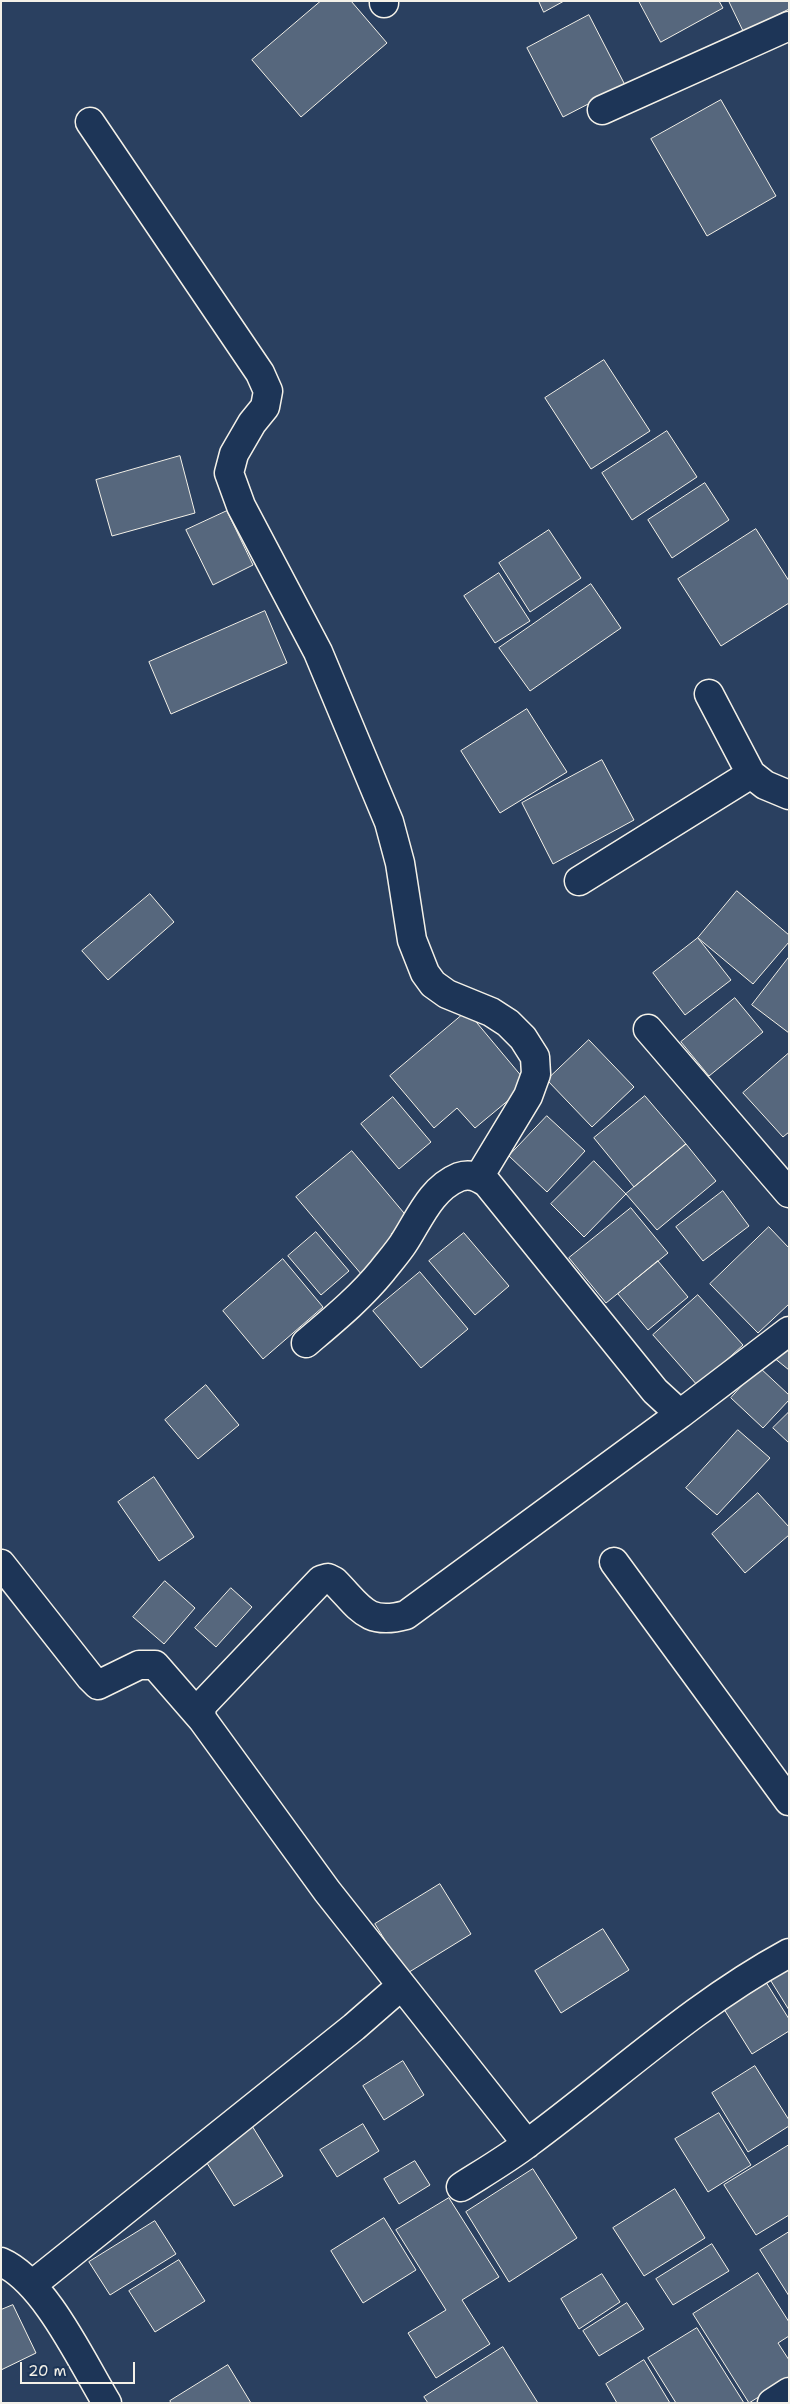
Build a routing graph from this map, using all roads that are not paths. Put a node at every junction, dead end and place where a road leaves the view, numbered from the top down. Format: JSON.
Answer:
{"nodes":[{"id":1,"x":789,"y":26,"type":"edge"},
{"id":2,"x":602,"y":110,"type":"dead end"},
{"id":3,"x":90,"y":122,"type":"dead end"},
{"id":4,"x":709,"y":694,"type":"dead end"},
{"id":5,"x":751,"y":774,"type":"junction"},
{"id":6,"x":789,"y":795,"type":"edge"},
{"id":7,"x":579,"y":881,"type":"dead end"},
{"id":8,"x":648,"y":1028,"type":"dead end"},
{"id":9,"x":479,"y":1177,"type":"junction"},
{"id":10,"x":789,"y":1193,"type":"edge"},
{"id":11,"x":789,"y":1331,"type":"edge"},
{"id":12,"x":306,"y":1343,"type":"dead end"},
{"id":13,"x":680,"y":1414,"type":"junction"},
{"id":14,"x":614,"y":1562,"type":"dead end"},
{"id":15,"x":1,"y":1564,"type":"edge"},
{"id":16,"x":202,"y":1719,"type":"junction"},
{"id":17,"x":789,"y":1801,"type":"edge"},
{"id":18,"x":789,"y":1954,"type":"edge"},
{"id":19,"x":401,"y":1986,"type":"junction"},
{"id":20,"x":527,"y":2144,"type":"junction"},
{"id":21,"x":461,"y":2187,"type":"dead end"},
{"id":22,"x":1,"y":2262,"type":"edge"},
{"id":23,"x":33,"y":2284,"type":"junction"},
{"id":24,"x":789,"y":2392,"type":"edge"},
{"id":25,"x":107,"y":2403,"type":"edge"},
{"id":26,"x":772,"y":2403,"type":"edge"}],
"edges":[{"from":1,"to":2,"type":"street"},
{"from":3,"to":9,"type":"street"},
{"from":4,"to":5,"type":"street"},
{"from":5,"to":6,"type":"street"},
{"from":5,"to":7,"type":"street"},
{"from":8,"to":10,"type":"street"},
{"from":9,"to":12,"type":"street"},
{"from":9,"to":13,"type":"street"},
{"from":11,"to":13,"type":"street"},
{"from":13,"to":16,"type":"street"},
{"from":14,"to":17,"type":"street"},
{"from":15,"to":16,"type":"street"},
{"from":16,"to":19,"type":"street"},
{"from":18,"to":20,"type":"street"},
{"from":19,"to":20,"type":"street"},
{"from":19,"to":23,"type":"street"},
{"from":20,"to":21,"type":"street"},
{"from":22,"to":23,"type":"street"},
{"from":23,"to":25,"type":"street"},
{"from":24,"to":26,"type":"street"}]}
